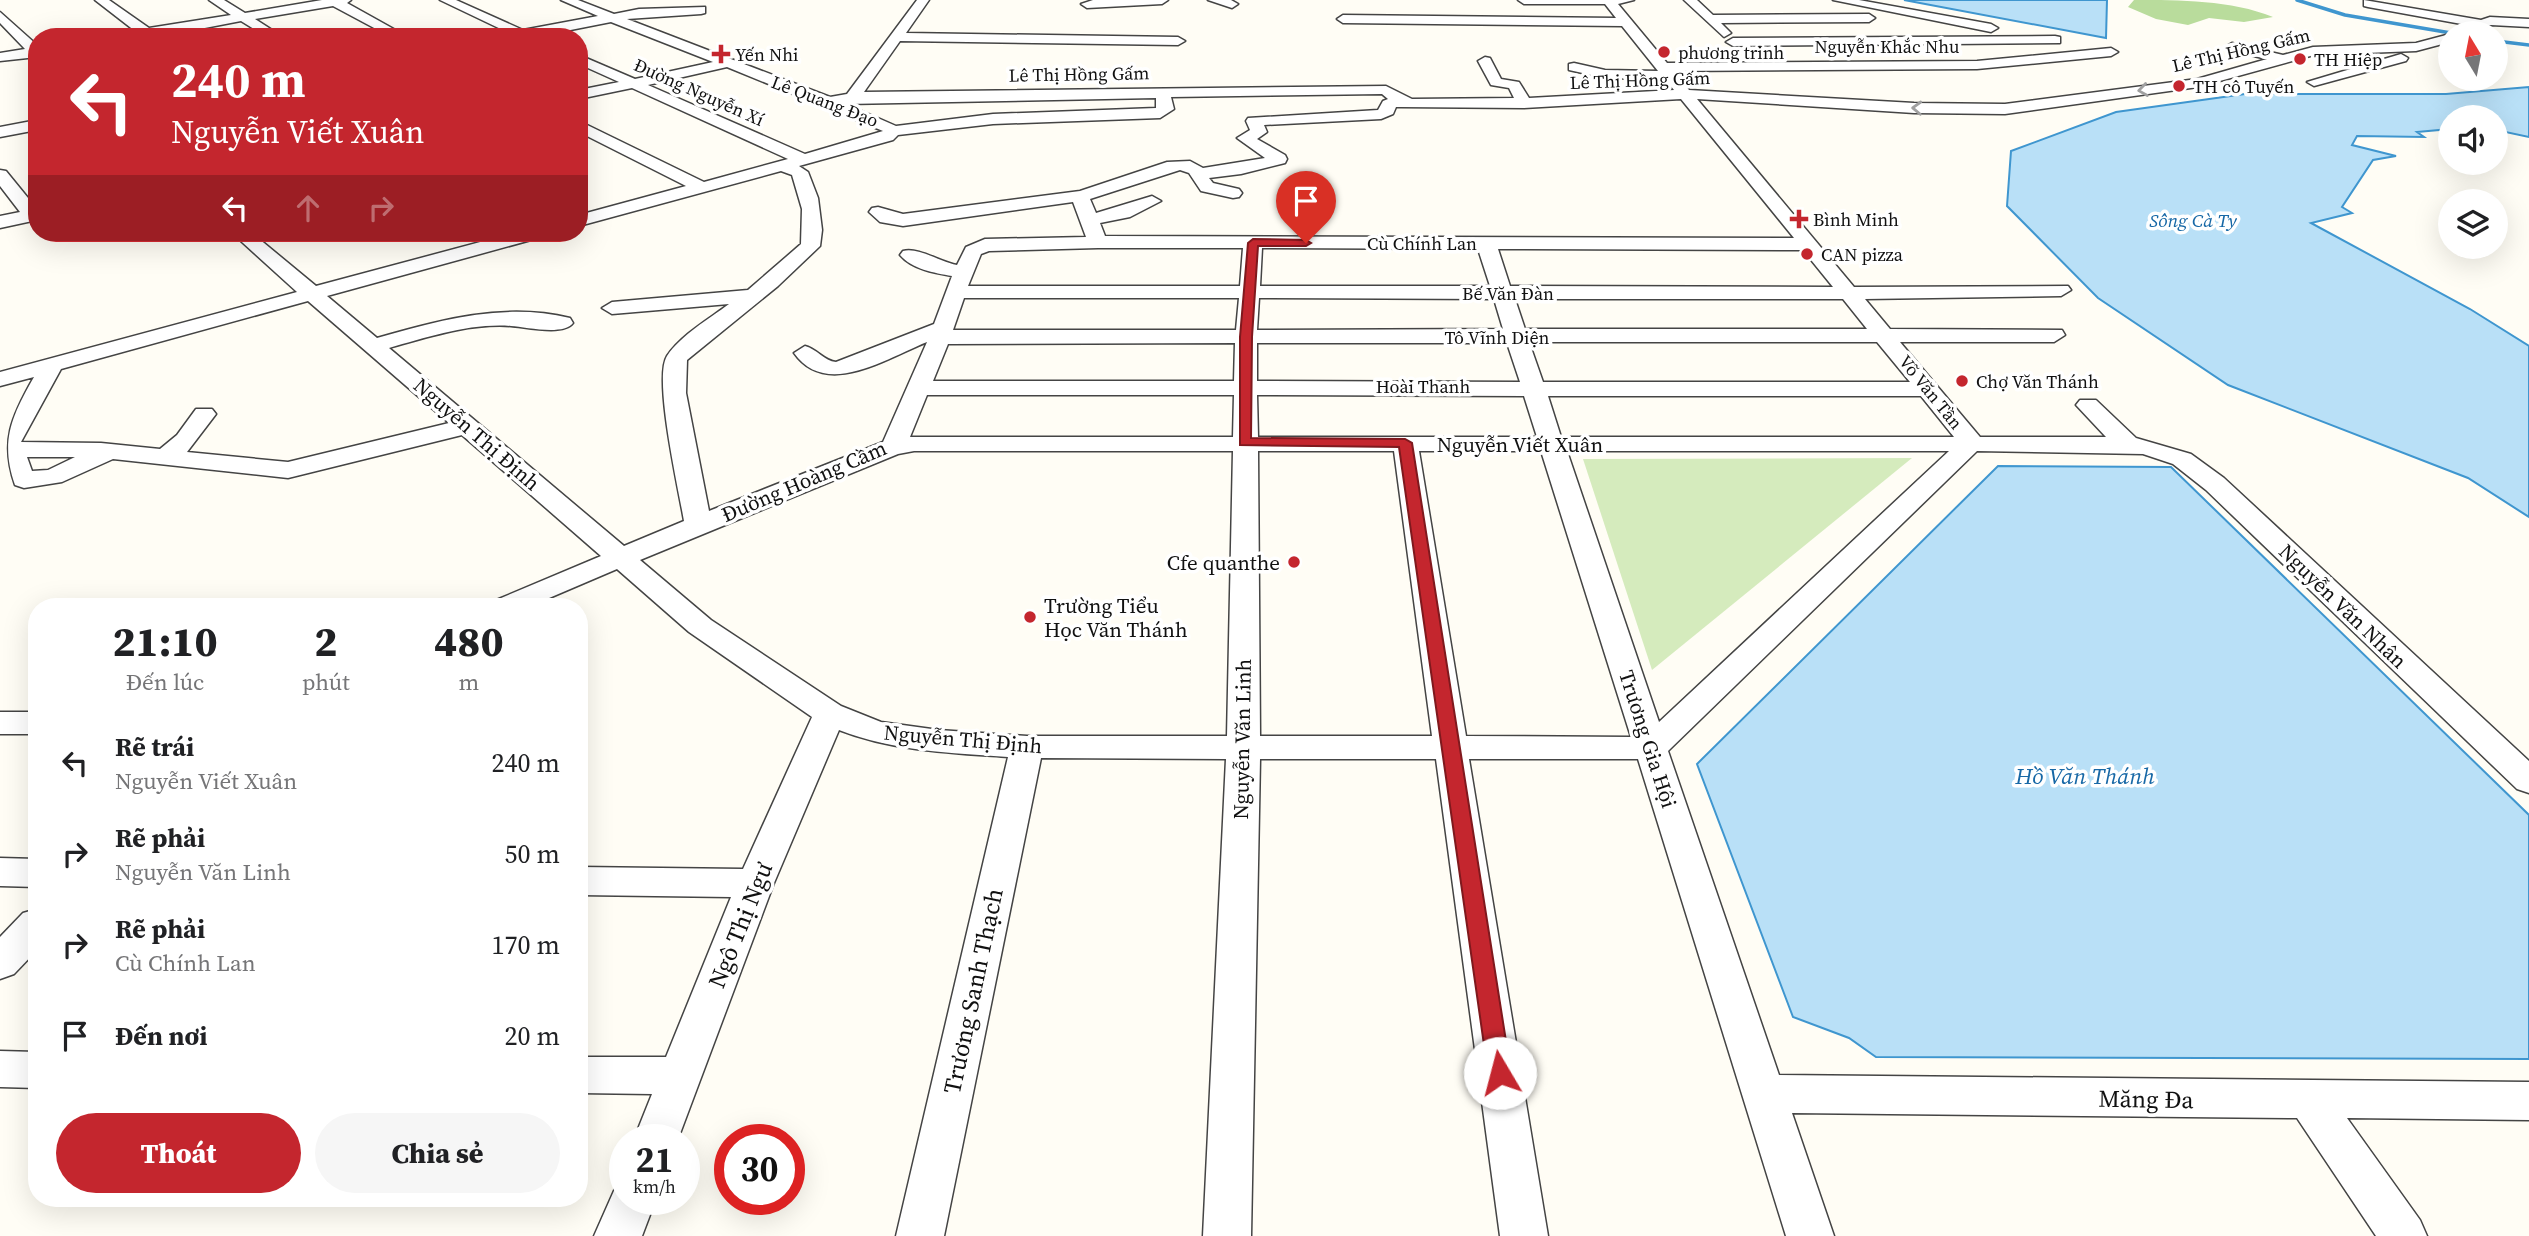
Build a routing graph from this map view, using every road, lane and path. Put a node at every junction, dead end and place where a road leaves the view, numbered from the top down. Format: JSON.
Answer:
{"nodes":[{"id":1,"x":101,"y":0,"type":"edge"},
{"id":2,"x":215,"y":0,"type":"edge"},
{"id":3,"x":446,"y":0,"type":"edge"},
{"id":4,"x":568,"y":0,"type":"edge"},
{"id":5,"x":577,"y":0,"type":"edge"},
{"id":6,"x":923,"y":0,"type":"edge"},
{"id":7,"x":1162,"y":0,"type":"edge"},
{"id":8,"x":1214,"y":0,"type":"edge"},
{"id":9,"x":1510,"y":0,"type":"edge"},
{"id":10,"x":1608,"y":0,"type":"edge"},
{"id":11,"x":1629,"y":0,"type":"edge"},
{"id":12,"x":1690,"y":0,"type":"edge"},
{"id":13,"x":1839,"y":0,"type":"edge"},
{"id":14,"x":337,"y":1,"type":"edge"},
{"id":15,"x":2368,"y":3,"type":"dead end"},
{"id":16,"x":1087,"y":4,"type":"dead end"},
{"id":17,"x":1233,"y":4,"type":"dead end"},
{"id":18,"x":1383,"y":4,"type":"dead end"},
{"id":19,"x":2442,"y":7,"type":"dead end"},
{"id":20,"x":2518,"y":8,"type":"dead end"},
{"id":21,"x":701,"y":10,"type":"dead end"},
{"id":22,"x":0,"y":16,"type":"edge"},
{"id":23,"x":242,"y":17,"type":"junction"},
{"id":24,"x":614,"y":17,"type":"junction"},
{"id":25,"x":1935,"y":17,"type":"junction"},
{"id":26,"x":1343,"y":19,"type":"dead end"},
{"id":27,"x":1404,"y":19,"type":"junction"},
{"id":28,"x":1455,"y":19,"type":"junction"},
{"id":29,"x":1709,"y":19,"type":"junction"},
{"id":30,"x":2490,"y":21,"type":"junction"},
{"id":31,"x":1626,"y":22,"type":"junction"},
{"id":32,"x":2508,"y":22,"type":"edge"},
{"id":33,"x":2529,"y":23,"type":"edge"},
{"id":34,"x":139,"y":28,"type":"edge"},
{"id":35,"x":185,"y":28,"type":"edge"},
{"id":36,"x":261,"y":28,"type":"edge"},
{"id":37,"x":386,"y":28,"type":"edge"},
{"id":38,"x":509,"y":28,"type":"edge"},
{"id":39,"x":560,"y":28,"type":"edge"},
{"id":40,"x":1449,"y":34,"type":"dead end"},
{"id":41,"x":897,"y":37,"type":"junction"},
{"id":42,"x":2059,"y":40,"type":"junction"},
{"id":43,"x":1178,"y":41,"type":"dead end"},
{"id":44,"x":2438,"y":41,"type":"edge"},
{"id":45,"x":1733,"y":42,"type":"junction"},
{"id":46,"x":28,"y":44,"type":"edge"},
{"id":47,"x":2232,"y":47,"type":"dead end"},
{"id":48,"x":2394,"y":47,"type":"junction"},
{"id":49,"x":28,"y":53,"type":"edge"},
{"id":50,"x":0,"y":57,"type":"edge"},
{"id":51,"x":2283,"y":59,"type":"junction"},
{"id":52,"x":1485,"y":61,"type":"dead end"},
{"id":53,"x":588,"y":63,"type":"edge"},
{"id":54,"x":728,"y":63,"type":"junction"},
{"id":55,"x":1760,"y":66,"type":"junction"},
{"id":56,"x":1574,"y":67,"type":"dead end"},
{"id":57,"x":1667,"y":71,"type":"junction"},
{"id":58,"x":2314,"y":82,"type":"dead end"},
{"id":59,"x":634,"y":83,"type":"junction"},
{"id":60,"x":588,"y":93,"type":"edge"},
{"id":61,"x":1163,"y":93,"type":"junction"},
{"id":62,"x":1688,"y":94,"type":"junction"},
{"id":63,"x":853,"y":97,"type":"junction"},
{"id":64,"x":829,"y":102,"type":"junction"},
{"id":65,"x":1401,"y":102,"type":"junction"},
{"id":66,"x":1524,"y":103,"type":"junction"},
{"id":67,"x":28,"y":127,"type":"edge"},
{"id":68,"x":588,"y":130,"type":"edge"},
{"id":69,"x":893,"y":131,"type":"junction"},
{"id":70,"x":0,"y":132,"type":"edge"},
{"id":71,"x":794,"y":163,"type":"junction"},
{"id":72,"x":1197,"y":174,"type":"junction"},
{"id":73,"x":0,"y":175,"type":"edge"},
{"id":74,"x":701,"y":187,"type":"junction"},
{"id":75,"x":1233,"y":193,"type":"dead end"},
{"id":76,"x":1080,"y":196,"type":"junction"},
{"id":77,"x":1152,"y":201,"type":"dead end"},
{"id":78,"x":1025,"y":206,"type":"junction"},
{"id":79,"x":28,"y":207,"type":"edge"},
{"id":80,"x":878,"y":212,"type":"dead end"},
{"id":81,"x":28,"y":215,"type":"edge"},
{"id":82,"x":588,"y":215,"type":"edge"},
{"id":83,"x":1090,"y":220,"type":"junction"},
{"id":84,"x":0,"y":222,"type":"edge"},
{"id":85,"x":252,"y":242,"type":"edge"},
{"id":86,"x":449,"y":242,"type":"edge"},
{"id":87,"x":501,"y":242,"type":"edge"},
{"id":88,"x":1046,"y":242,"type":"junction"},
{"id":89,"x":1098,"y":242,"type":"junction"},
{"id":90,"x":992,"y":243,"type":"joint"},
{"id":91,"x":1253,"y":243,"type":"junction"},
{"id":92,"x":1486,"y":243,"type":"junction"},
{"id":93,"x":1809,"y":243,"type":"junction"},
{"id":94,"x":463,"y":252,"type":"junction"},
{"id":95,"x":910,"y":255,"type":"dead end"},
{"id":96,"x":959,"y":282,"type":"junction"},
{"id":97,"x":2061,"y":290,"type":"dead end"},
{"id":98,"x":314,"y":293,"type":"junction"},
{"id":99,"x":1248,"y":293,"type":"junction"},
{"id":100,"x":1505,"y":293,"type":"junction"},
{"id":101,"x":1850,"y":294,"type":"junction"},
{"id":102,"x":751,"y":296,"type":"junction"},
{"id":103,"x":612,"y":308,"type":"dead end"},
{"id":104,"x":562,"y":323,"type":"dead end"},
{"id":105,"x":942,"y":332,"type":"junction"},
{"id":106,"x":2054,"y":335,"type":"dead end"},
{"id":107,"x":1246,"y":337,"type":"junction"},
{"id":108,"x":1518,"y":337,"type":"junction"},
{"id":109,"x":1886,"y":337,"type":"junction"},
{"id":110,"x":373,"y":346,"type":"junction"},
{"id":111,"x":805,"y":353,"type":"dead end"},
{"id":112,"x":52,"y":365,"type":"junction"},
{"id":113,"x":0,"y":379,"type":"edge"},
{"id":114,"x":1533,"y":386,"type":"junction"},
{"id":115,"x":1246,"y":387,"type":"junction"},
{"id":116,"x":918,"y":388,"type":"junction"},
{"id":117,"x":1928,"y":388,"type":"junction"},
{"id":118,"x":2088,"y":405,"type":"dead end"},
{"id":119,"x":204,"y":414,"type":"dead end"},
{"id":120,"x":467,"y":426,"type":"junction"},
{"id":121,"x":1244,"y":442,"type":"junction"},
{"id":122,"x":1405,"y":443,"type":"junction"},
{"id":123,"x":1972,"y":443,"type":"junction"},
{"id":124,"x":1552,"y":444,"type":"junction"},
{"id":125,"x":2138,"y":446,"type":"junction"},
{"id":126,"x":893,"y":447,"type":"junction"},
{"id":127,"x":166,"y":456,"type":"junction"},
{"id":128,"x":698,"y":525,"type":"junction"},
{"id":129,"x":622,"y":558,"type":"junction"},
{"id":130,"x":526,"y":598,"type":"edge"},
{"id":131,"x":830,"y":714,"type":"junction"},
{"id":132,"x":0,"y":723,"type":"edge"},
{"id":133,"x":28,"y":723,"type":"edge"},
{"id":134,"x":1027,"y":747,"type":"junction"},
{"id":135,"x":1452,"y":748,"type":"junction"},
{"id":136,"x":1651,"y":748,"type":"junction"},
{"id":137,"x":1243,"y":749,"type":"junction"},
{"id":138,"x":2529,"y":781,"type":"edge"},
{"id":139,"x":0,"y":872,"type":"edge"},
{"id":140,"x":28,"y":873,"type":"edge"},
{"id":141,"x":588,"y":881,"type":"edge"},
{"id":142,"x":755,"y":883,"type":"junction"},
{"id":143,"x":28,"y":933,"type":"edge"},
{"id":144,"x":0,"y":963,"type":"edge"},
{"id":145,"x":0,"y":1069,"type":"edge"},
{"id":146,"x":28,"y":1070,"type":"edge"},
{"id":147,"x":588,"y":1075,"type":"edge"},
{"id":148,"x":680,"y":1076,"type":"junction"},
{"id":149,"x":1764,"y":1094,"type":"junction"},
{"id":150,"x":2310,"y":1101,"type":"junction"},
{"id":151,"x":2529,"y":1101,"type":"edge"},
{"id":152,"x":662,"y":1124,"type":"edge"},
{"id":153,"x":627,"y":1215,"type":"edge"},
{"id":154,"x":618,"y":1236,"type":"edge"},
{"id":155,"x":919,"y":1236,"type":"edge"},
{"id":156,"x":1227,"y":1236,"type":"edge"},
{"id":157,"x":1524,"y":1236,"type":"edge"},
{"id":158,"x":1810,"y":1236,"type":"edge"},
{"id":159,"x":2403,"y":1236,"type":"edge"}],
"edges":[{"from":1,"to":34,"type":"street"},
{"from":2,"to":23,"type":"street"},
{"from":3,"to":38,"type":"street"},
{"from":4,"to":5,"type":"street"},
{"from":4,"to":24,"type":"street","name":"Lê Quang Đạo"},
{"from":6,"to":41,"type":"street"},
{"from":7,"to":16,"type":"street"},
{"from":8,"to":17,"type":"street"},
{"from":9,"to":10,"type":"street"},
{"from":10,"to":11,"type":"street"},
{"from":10,"to":31,"type":"street","name":"Võ Văn Tần"},
{"from":12,"to":29,"type":"street"},
{"from":13,"to":25,"type":"street"},
{"from":14,"to":23,"type":"street"},
{"from":14,"to":37,"type":"street"},
{"from":15,"to":30,"type":"street"},
{"from":18,"to":27,"type":"street"},
{"from":19,"to":30,"type":"street"},
{"from":20,"to":30,"type":"street","name":"Lê Thị Hồng Gấm"},
{"from":21,"to":24,"type":"street"},
{"from":22,"to":46,"type":"street"},
{"from":23,"to":35,"type":"street"},
{"from":23,"to":36,"type":"street"},
{"from":24,"to":39,"type":"street"},
{"from":24,"to":54,"type":"street","name":"Lê Quang Đạo"},
{"from":25,"to":29,"type":"street"},
{"from":25,"to":42,"type":"street"},
{"from":26,"to":27,"type":"street"},
{"from":27,"to":28,"type":"street"},
{"from":28,"to":31,"type":"street"},
{"from":28,"to":40,"type":"street"},
{"from":29,"to":45,"type":"street"},
{"from":31,"to":57,"type":"street","name":"Võ Văn Tần"},
{"from":32,"to":33,"type":"street"},
{"from":41,"to":43,"type":"street"},
{"from":41,"to":63,"type":"street"},
{"from":42,"to":45,"type":"street"},
{"from":42,"to":55,"type":"street","name":"Nguyễn Khắc Nhu"},
{"from":44,"to":48,"type":"street","name":"Lê Thị Hồng Gấm"},
{"from":45,"to":55,"type":"street"},
{"from":47,"to":51,"type":"street"},
{"from":48,"to":51,"type":"street","name":"Lê Thị Hồng Gấm"},
{"from":48,"to":58,"type":"street"},
{"from":49,"to":50,"type":"street"},
{"from":51,"to":62,"type":"street","name":"Lê Thị Hồng Gấm","one_way":true},
{"from":52,"to":66,"type":"street"},
{"from":53,"to":59,"type":"street","name":"Đường Nguyễn Xí"},
{"from":54,"to":59,"type":"street"},
{"from":54,"to":64,"type":"street","name":"Lê Quang Đạo"},
{"from":55,"to":57,"type":"street","name":"Nguyễn Khắc Nhu"},
{"from":56,"to":57,"type":"street","name":"Nguyễn Khắc Nhu"},
{"from":57,"to":62,"type":"street","name":"Võ Văn Tần"},
{"from":59,"to":60,"type":"street"},
{"from":59,"to":71,"type":"street","name":"Đường Nguyễn Xí"},
{"from":61,"to":63,"type":"street","name":"Lê Thị Hồng Gấm"},
{"from":61,"to":65,"type":"street","name":"Lê Thị Hồng Gấm"},
{"from":61,"to":69,"type":"street"},
{"from":62,"to":66,"type":"street","name":"Lê Thị Hồng Gấm"},
{"from":62,"to":93,"type":"street","name":"Võ Văn Tần"},
{"from":63,"to":64,"type":"street","name":"Lê Thị Hồng Gấm"},
{"from":64,"to":69,"type":"street","name":"Lê Quang Đạo"},
{"from":65,"to":66,"type":"street","name":"Lê Thị Hồng Gấm"},
{"from":65,"to":72,"type":"street"},
{"from":67,"to":70,"type":"street"},
{"from":68,"to":74,"type":"street"},
{"from":69,"to":71,"type":"street","name":"Lê Quang Đạo"},
{"from":71,"to":74,"type":"street","name":"Lê Quang Đạo"},
{"from":71,"to":102,"type":"street"},
{"from":72,"to":75,"type":"street"},
{"from":72,"to":76,"type":"street"},
{"from":73,"to":79,"type":"street"},
{"from":74,"to":82,"type":"street","name":"Lê Quang Đạo"},
{"from":76,"to":78,"type":"street"},
{"from":76,"to":83,"type":"street"},
{"from":77,"to":83,"type":"street"},
{"from":78,"to":80,"type":"street"},
{"from":78,"to":88,"type":"street"},
{"from":81,"to":84,"type":"street"},
{"from":83,"to":89,"type":"street"},
{"from":85,"to":98,"type":"street","name":"Nguyễn Thị Định"},
{"from":86,"to":94,"type":"street"},
{"from":87,"to":94,"type":"street"},
{"from":88,"to":89,"type":"street","name":"Cù Chính Lan"},
{"from":88,"to":90,"type":"street","name":"Cù Chính Lan"},
{"from":89,"to":91,"type":"street","name":"Cù Chính Lan"},
{"from":90,"to":96,"type":"street","name":"Đường Hoàng Cầm"},
{"from":91,"to":92,"type":"street","name":"Cù Chính Lan"},
{"from":91,"to":99,"type":"street","name":"Nguyễn Văn Linh"},
{"from":92,"to":93,"type":"street","name":"Cù Chính Lan"},
{"from":92,"to":100,"type":"street","name":"Trương Gia Hội"},
{"from":93,"to":101,"type":"street","name":"Võ Văn Tần"},
{"from":94,"to":98,"type":"street"},
{"from":95,"to":96,"type":"street","name":"Bế Văn Đàn"},
{"from":96,"to":99,"type":"street","name":"Bế Văn Đàn"},
{"from":96,"to":105,"type":"street","name":"Đường Hoàng Cầm"},
{"from":97,"to":101,"type":"street","name":"Bế Văn Đàn"},
{"from":98,"to":110,"type":"street","name":"Nguyễn Thị Định"},
{"from":98,"to":112,"type":"street"},
{"from":99,"to":100,"type":"street","name":"Bế Văn Đàn"},
{"from":99,"to":107,"type":"street","name":"Nguyễn Văn Linh"},
{"from":100,"to":101,"type":"street","name":"Bế Văn Đàn"},
{"from":100,"to":108,"type":"street","name":"Trương Gia Hội"},
{"from":101,"to":109,"type":"street","name":"Võ Văn Tần"},
{"from":102,"to":103,"type":"street"},
{"from":102,"to":128,"type":"street"},
{"from":104,"to":110,"type":"street"},
{"from":105,"to":107,"type":"street","name":"Tô Vĩnh Diện"},
{"from":105,"to":111,"type":"street"},
{"from":105,"to":116,"type":"street","name":"Đường Hoàng Cầm"},
{"from":106,"to":109,"type":"street","name":"Tô Vĩnh Diện"},
{"from":107,"to":108,"type":"street","name":"Tô Vĩnh Diện"},
{"from":107,"to":115,"type":"street","name":"Nguyễn Văn Linh"},
{"from":108,"to":109,"type":"street","name":"Tô Vĩnh Diện"},
{"from":108,"to":114,"type":"street","name":"Trương Gia Hội"},
{"from":109,"to":117,"type":"street","name":"Võ Văn Tần"},
{"from":110,"to":120,"type":"street","name":"Nguyễn Thị Định"},
{"from":112,"to":113,"type":"street"},
{"from":112,"to":127,"type":"street"},
{"from":114,"to":115,"type":"street","name":"Hoài Thanh"},
{"from":114,"to":117,"type":"street","name":"Hoài Thanh"},
{"from":114,"to":124,"type":"street","name":"Trương Gia Hội"},
{"from":115,"to":116,"type":"street","name":"Hoài Thanh"},
{"from":115,"to":121,"type":"street","name":"Nguyễn Văn Linh"},
{"from":116,"to":126,"type":"street","name":"Đường Hoàng Cầm"},
{"from":117,"to":123,"type":"street","name":"Võ Văn Tần"},
{"from":118,"to":125,"type":"street"},
{"from":119,"to":127,"type":"street"},
{"from":120,"to":127,"type":"street"},
{"from":120,"to":129,"type":"street","name":"Nguyễn Thị Định"},
{"from":121,"to":122,"type":"street","name":"Nguyễn Viết Xuân"},
{"from":121,"to":126,"type":"street","name":"Nguyễn Viết Xuân"},
{"from":121,"to":137,"type":"street","name":"Nguyễn Văn Linh"},
{"from":122,"to":124,"type":"street","name":"Nguyễn Viết Xuân"},
{"from":122,"to":135,"type":"street"},
{"from":123,"to":124,"type":"street","name":"Nguyễn Viết Xuân"},
{"from":123,"to":125,"type":"street","name":"Nguyễn Viết Xuân"},
{"from":123,"to":136,"type":"street","name":"Võ Văn Tần"},
{"from":124,"to":136,"type":"street","name":"Trương Gia Hội"},
{"from":125,"to":138,"type":"street","name":"Nguyễn Văn Nhân"},
{"from":126,"to":128,"type":"street","name":"Đường Hoàng Cầm"},
{"from":128,"to":129,"type":"street","name":"Đường Hoàng Cầm"},
{"from":129,"to":130,"type":"street","name":"Đường Hoàng Cầm"},
{"from":129,"to":131,"type":"street","name":"Nguyễn Thị Định"},
{"from":131,"to":134,"type":"street","name":"Nguyễn Thị Định"},
{"from":131,"to":142,"type":"street","name":"Ngô Thị Ngư"},
{"from":132,"to":133,"type":"street"},
{"from":134,"to":137,"type":"street","name":"Nguyễn Thị Định"},
{"from":134,"to":155,"type":"street","name":"Trương Sanh Thạch"},
{"from":135,"to":136,"type":"street","name":"Nguyễn Thị Định"},
{"from":135,"to":137,"type":"street","name":"Nguyễn Thị Định"},
{"from":135,"to":157,"type":"street"},
{"from":136,"to":149,"type":"street","name":"Trương Gia Hội"},
{"from":137,"to":156,"type":"street","name":"Nguyễn Văn Linh"},
{"from":139,"to":140,"type":"street"},
{"from":141,"to":142,"type":"street"},
{"from":142,"to":148,"type":"street","name":"Ngô Thị Ngư"},
{"from":143,"to":144,"type":"street"},
{"from":145,"to":146,"type":"street"},
{"from":147,"to":148,"type":"street"},
{"from":148,"to":152,"type":"street","name":"Ngô Thị Ngư"},
{"from":149,"to":150,"type":"street","name":"Măng Đa"},
{"from":149,"to":158,"type":"street","name":"Trương Gia Hội"},
{"from":150,"to":151,"type":"street","name":"Măng Đa"},
{"from":150,"to":159,"type":"street"},
{"from":153,"to":154,"type":"street"}]}
